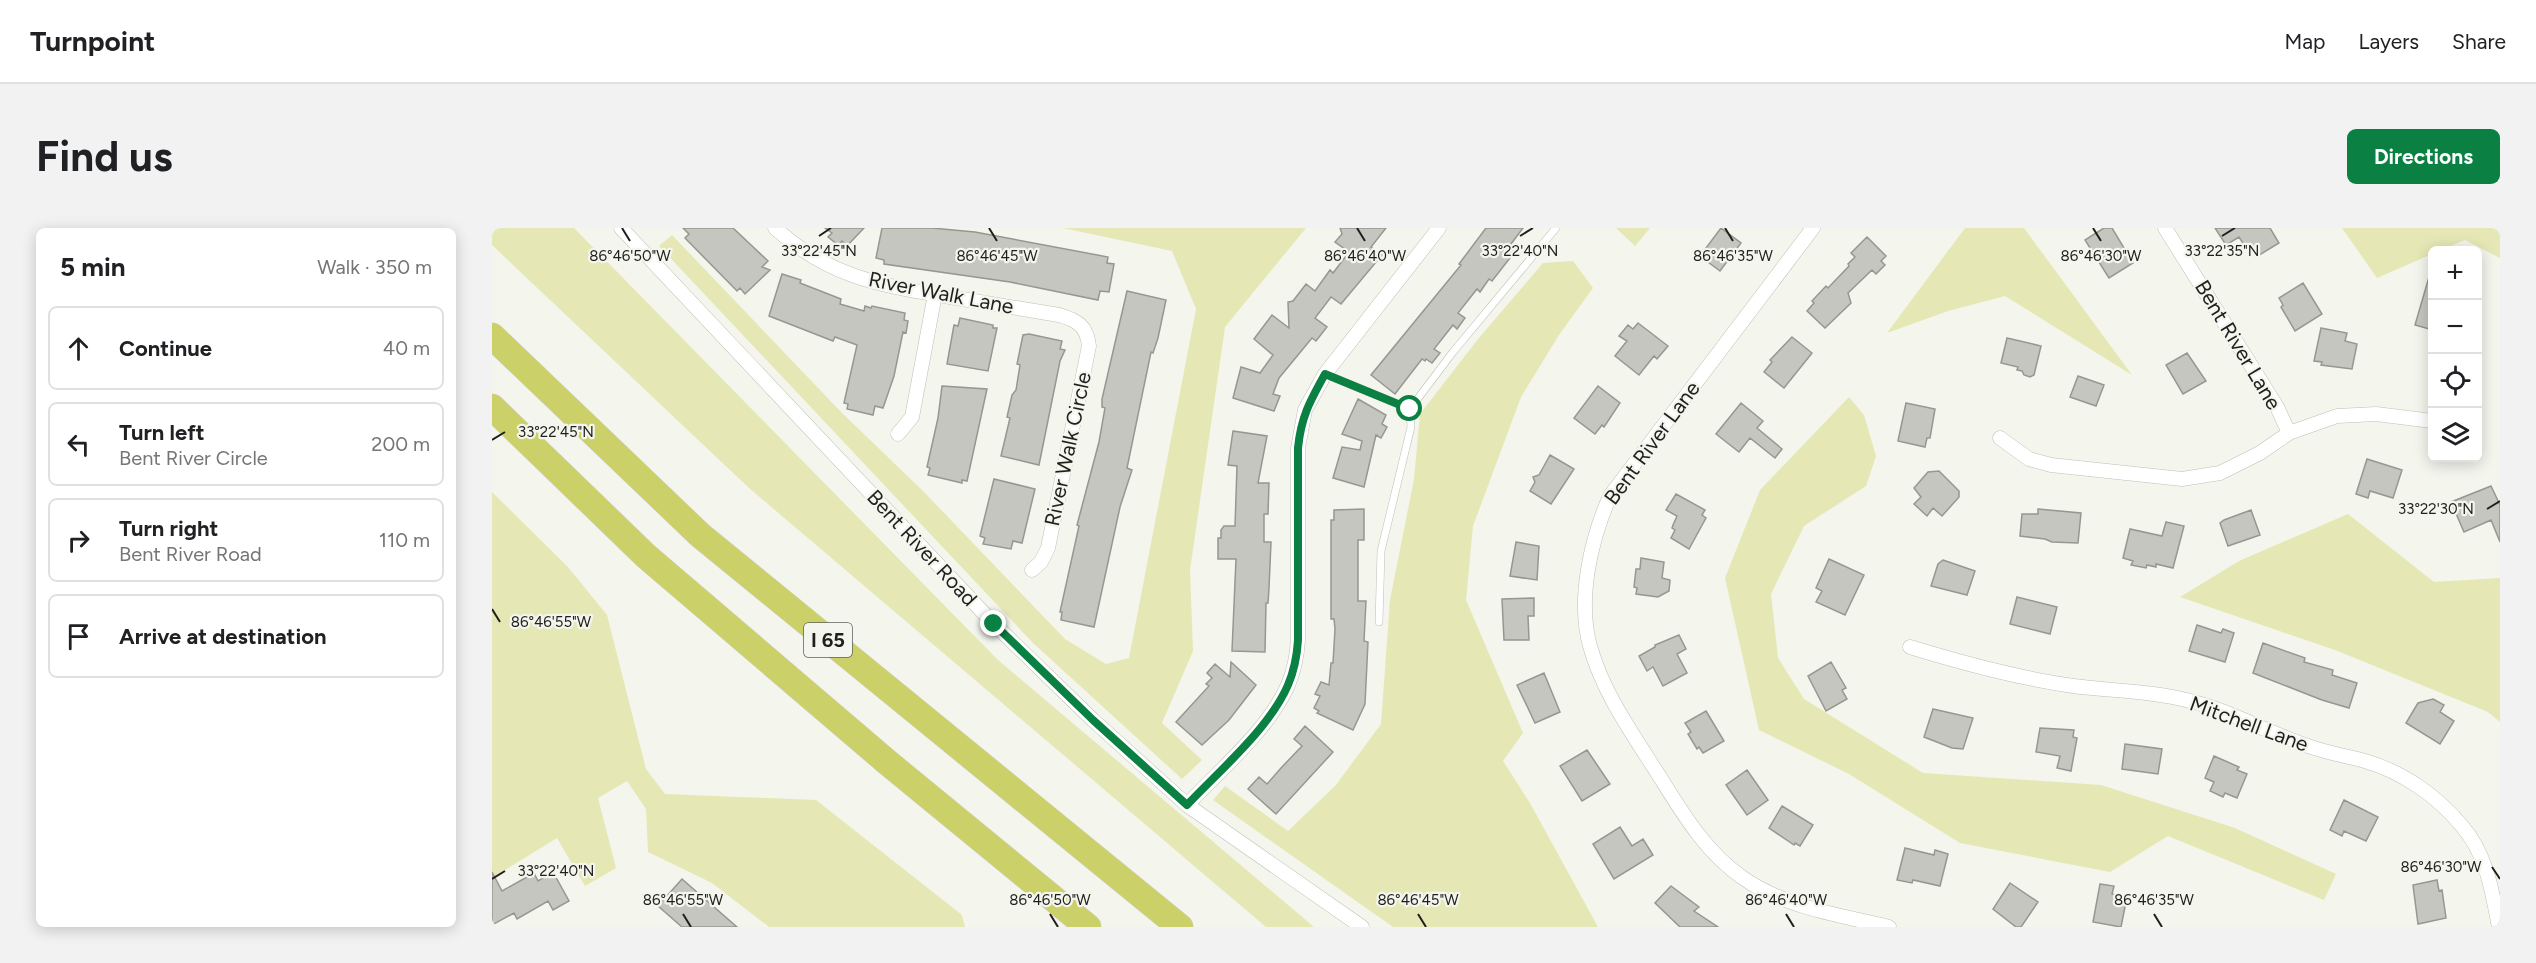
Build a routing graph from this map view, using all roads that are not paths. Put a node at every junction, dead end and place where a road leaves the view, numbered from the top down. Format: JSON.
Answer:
{"nodes":[{"id":1,"x":621,"y":228,"type":"edge"},
{"id":2,"x":775,"y":228,"type":"edge"},
{"id":3,"x":1439,"y":228,"type":"edge"},
{"id":4,"x":1556,"y":228,"type":"edge"},
{"id":5,"x":1813,"y":228,"type":"edge"},
{"id":6,"x":2166,"y":228,"type":"edge"},
{"id":7,"x":935,"y":294,"type":"junction"},
{"id":8,"x":1082,"y":325,"type":"joint"},
{"id":9,"x":492,"y":336,"type":"edge"},
{"id":10,"x":1325,"y":374,"type":"junction"},
{"id":11,"x":492,"y":407,"type":"edge"},
{"id":12,"x":1410,"y":409,"type":"junction"},
{"id":13,"x":2428,"y":421,"type":"edge"},
{"id":14,"x":2289,"y":433,"type":"junction"},
{"id":15,"x":898,"y":434,"type":"dead end"},
{"id":16,"x":2000,"y":438,"type":"dead end"},
{"id":17,"x":1032,"y":570,"type":"dead end"},
{"id":18,"x":1379,"y":622,"type":"dead end"},
{"id":19,"x":1910,"y":647,"type":"dead end"},
{"id":20,"x":1187,"y":805,"type":"junction"},
{"id":21,"x":1826,"y":913,"type":"junction"},
{"id":22,"x":1088,"y":927,"type":"edge"},
{"id":23,"x":1180,"y":927,"type":"edge"},
{"id":24,"x":1362,"y":927,"type":"edge"},
{"id":25,"x":1822,"y":927,"type":"edge"},
{"id":26,"x":1889,"y":927,"type":"edge"},
{"id":27,"x":2499,"y":927,"type":"edge"}],
"edges":[{"from":1,"to":20,"type":"street","name":"Bent River Road"},
{"from":2,"to":7,"type":"street","name":"River Walk Lane"},
{"from":3,"to":10,"type":"street"},
{"from":4,"to":12,"type":"lane"},
{"from":5,"to":21,"type":"street","name":"Bent River Lane"},
{"from":6,"to":14,"type":"street","name":"Bent River Lane"},
{"from":7,"to":8,"type":"street","name":"River Walk Lane"},
{"from":7,"to":15,"type":"street"},
{"from":8,"to":17,"type":"street","name":"River Walk Circle"},
{"from":9,"to":23,"type":"highway","number":"I 65"},
{"from":10,"to":12,"type":"lane"},
{"from":10,"to":20,"type":"street"},
{"from":11,"to":22,"type":"highway","number":"I 65"},
{"from":12,"to":18,"type":"lane"},
{"from":13,"to":14,"type":"street"},
{"from":14,"to":16,"type":"street"},
{"from":19,"to":27,"type":"street","name":"Mitchell Lane"},
{"from":20,"to":24,"type":"street","name":"Bent River Road"},
{"from":21,"to":25,"type":"street"},
{"from":21,"to":26,"type":"street","name":"Bent River Lane"}]}
